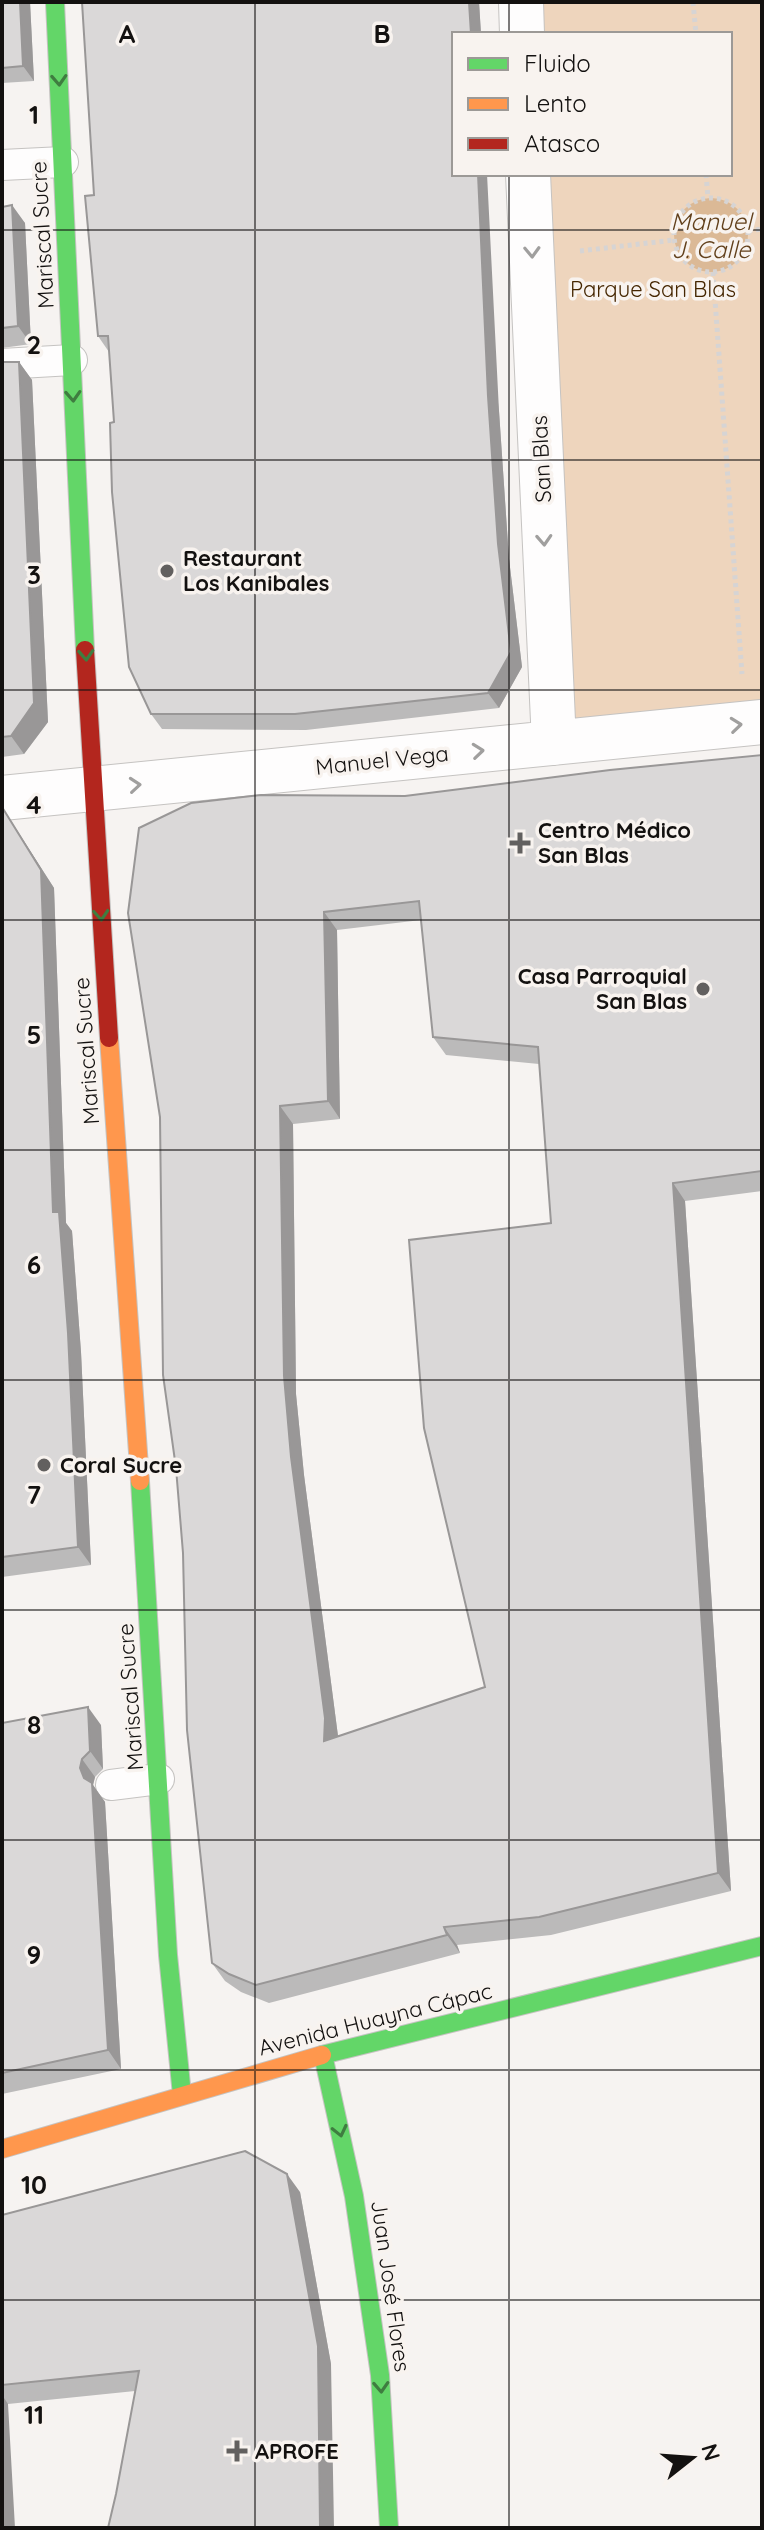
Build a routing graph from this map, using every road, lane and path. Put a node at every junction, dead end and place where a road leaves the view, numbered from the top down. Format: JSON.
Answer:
{"nodes":[{"id":1,"x":55,"y":2,"type":"edge"},
{"id":2,"x":521,"y":2,"type":"edge"},
{"id":3,"x":693,"y":2,"type":"edge"},
{"id":4,"x":522,"y":32,"type":"edge"},
{"id":5,"x":696,"y":32,"type":"edge"},
{"id":6,"x":63,"y":162,"type":"junction"},
{"id":7,"x":2,"y":165,"type":"edge"},
{"id":8,"x":528,"y":176,"type":"edge"},
{"id":9,"x":706,"y":176,"type":"edge"},
{"id":10,"x":708,"y":198,"type":"junction"},
{"id":11,"x":762,"y":229,"type":"edge"},
{"id":12,"x":748,"y":231,"type":"junction"},
{"id":13,"x":675,"y":240,"type":"dead end"},
{"id":14,"x":532,"y":257,"type":"junction"},
{"id":15,"x":713,"y":272,"type":"junction"},
{"id":16,"x":72,"y":360,"type":"junction"},
{"id":17,"x":2,"y":364,"type":"edge"},
{"id":18,"x":754,"y":723,"type":"edge"},
{"id":19,"x":554,"y":743,"type":"junction"},
{"id":20,"x":92,"y":789,"type":"junction"},
{"id":21,"x":2,"y":798,"type":"edge"},
{"id":22,"x":159,"y":1779,"type":"junction"},
{"id":23,"x":111,"y":1785,"type":"dead end"},
{"id":24,"x":762,"y":1946,"type":"edge"},
{"id":25,"x":323,"y":2055,"type":"junction"},
{"id":26,"x":182,"y":2095,"type":"junction"},
{"id":27,"x":2,"y":2149,"type":"edge"},
{"id":28,"x":389,"y":2528,"type":"edge"}],
"edges":[{"from":1,"to":6,"type":"street","name":"Mariscal Sucre","one_way":true},
{"from":2,"to":4,"type":"street"},
{"from":3,"to":5,"type":"path"},
{"from":6,"to":7,"type":"lane"},
{"from":6,"to":16,"type":"street","name":"Mariscal Sucre"},
{"from":8,"to":14,"type":"street","name":"San Blas","one_way":true},
{"from":9,"to":10,"type":"path"},
{"from":10,"to":12,"type":"path"},
{"from":10,"to":15,"type":"path"},
{"from":11,"to":12,"type":"path"},
{"from":12,"to":15,"type":"path"},
{"from":13,"to":14,"type":"path"},
{"from":14,"to":19,"type":"street","name":"San Blas","one_way":true},
{"from":15,"to":18,"type":"path"},
{"from":16,"to":17,"type":"lane"},
{"from":16,"to":20,"type":"street","name":"Mariscal Sucre","one_way":true},
{"from":19,"to":18,"type":"street","name":"Manuel Vega","one_way":true},
{"from":20,"to":19,"type":"street","name":"Manuel Vega","one_way":true},
{"from":20,"to":21,"type":"street","name":"Manuel Vega"},
{"from":20,"to":22,"type":"street","name":"Mariscal Sucre","one_way":true},
{"from":22,"to":23,"type":"lane"},
{"from":22,"to":26,"type":"street","name":"Mariscal Sucre"},
{"from":24,"to":25,"type":"street","name":"Avenida Huayna Cápac"},
{"from":25,"to":26,"type":"street","name":"Avenida Huayna Cápac"},
{"from":25,"to":28,"type":"street","name":"Juan José Flores","one_way":true},
{"from":26,"to":27,"type":"street","name":"Avenida Huayna Cápac"}]}
